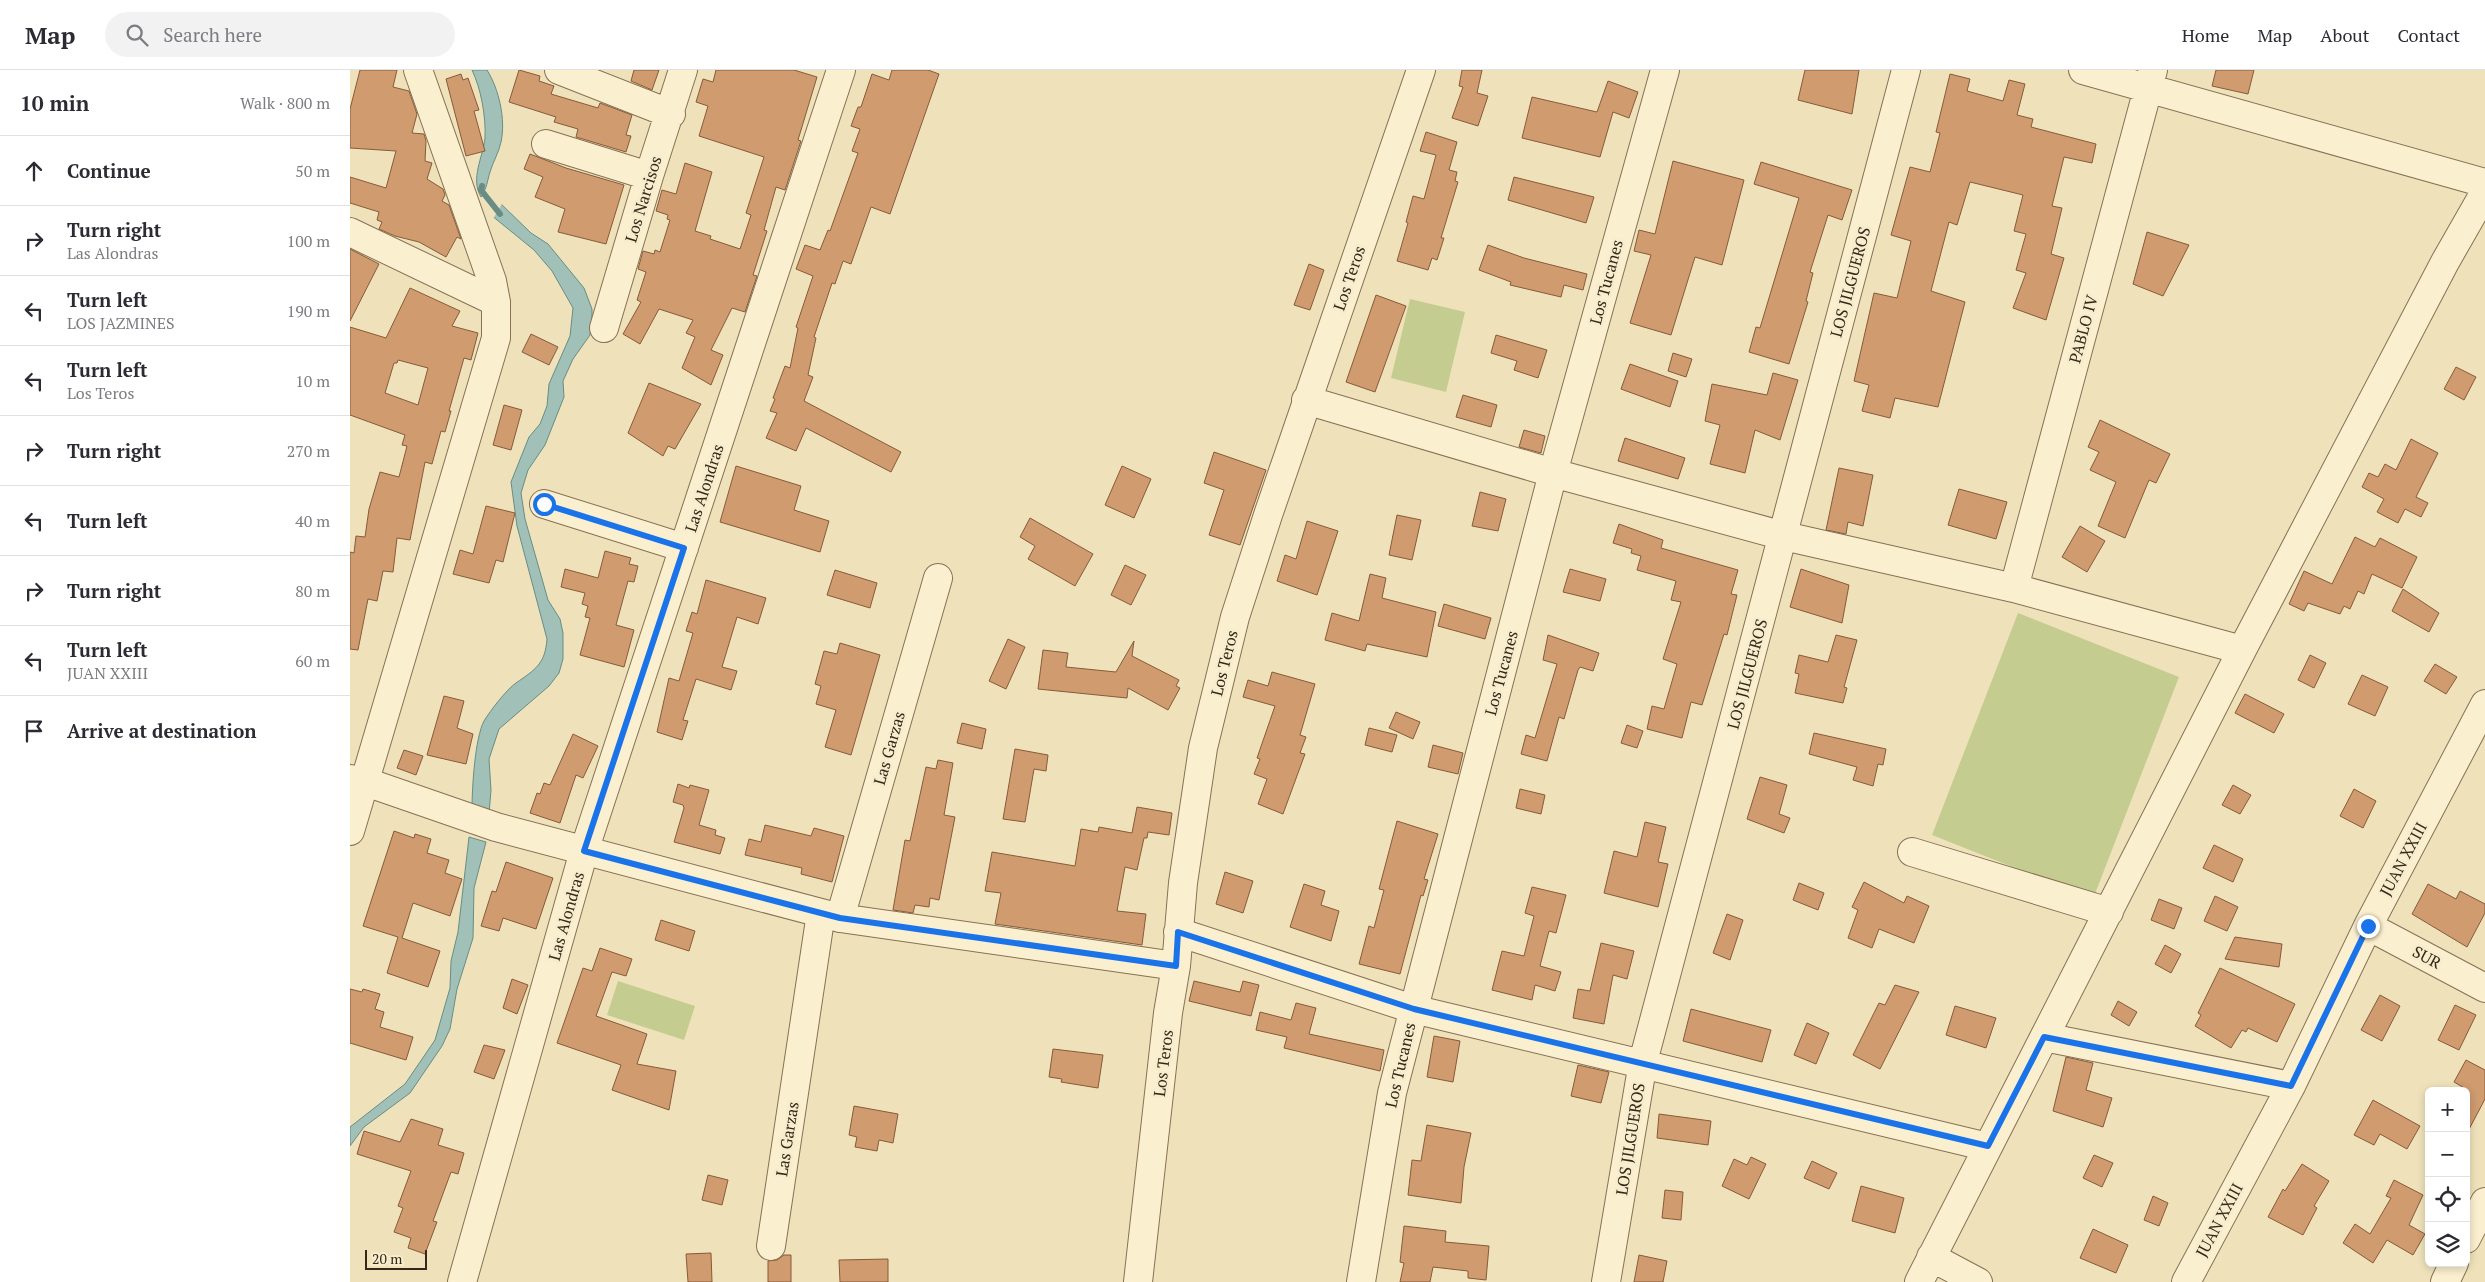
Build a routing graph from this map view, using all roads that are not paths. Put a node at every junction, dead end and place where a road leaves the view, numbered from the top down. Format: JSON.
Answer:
{"nodes":[{"id":1,"x":418,"y":70,"type":"edge"},
{"id":2,"x":559,"y":70,"type":"edge"},
{"id":3,"x":683,"y":70,"type":"edge"},
{"id":4,"x":842,"y":70,"type":"edge"},
{"id":5,"x":1421,"y":70,"type":"edge"},
{"id":6,"x":1665,"y":70,"type":"edge"},
{"id":7,"x":1906,"y":70,"type":"edge"},
{"id":8,"x":2083,"y":70,"type":"edge"},
{"id":9,"x":2151,"y":79,"type":"edge"},
{"id":10,"x":670,"y":114,"type":"junction"},
{"id":11,"x":546,"y":144,"type":"dead end"},
{"id":12,"x":649,"y":176,"type":"junction"},
{"id":13,"x":2485,"y":182,"type":"edge"},
{"id":14,"x":2485,"y":192,"type":"edge"},
{"id":15,"x":350,"y":232,"type":"edge"},
{"id":16,"x":496,"y":302,"type":"junction"},
{"id":17,"x":604,"y":328,"type":"dead end"},
{"id":18,"x":1306,"y":400,"type":"junction"},
{"id":19,"x":1554,"y":474,"type":"junction"},
{"id":20,"x":544,"y":504,"type":"dead end"},
{"id":21,"x":1784,"y":536,"type":"junction"},
{"id":22,"x":684,"y":548,"type":"junction"},
{"id":23,"x":938,"y":578,"type":"dead end"},
{"id":24,"x":2014,"y":588,"type":"junction"},
{"id":25,"x":2242,"y":650,"type":"junction"},
{"id":26,"x":2485,"y":704,"type":"edge"},
{"id":27,"x":358,"y":780,"type":"edge"},
{"id":28,"x":350,"y":831,"type":"edge"},
{"id":29,"x":584,"y":851,"type":"junction"},
{"id":30,"x":1912,"y":852,"type":"dead end"},
{"id":31,"x":2109,"y":912,"type":"junction"},
{"id":32,"x":830,"y":916,"type":"junction"},
{"id":33,"x":2368,"y":926,"type":"junction"},
{"id":34,"x":1178,"y":932,"type":"junction"},
{"id":35,"x":1176,"y":966,"type":"junction"},
{"id":36,"x":2485,"y":988,"type":"edge"},
{"id":37,"x":1414,"y":1009,"type":"junction"},
{"id":38,"x":2044,"y":1037,"type":"junction"},
{"id":39,"x":1643,"y":1062,"type":"junction"},
{"id":40,"x":2291,"y":1086,"type":"junction"},
{"id":41,"x":1988,"y":1146,"type":"junction"},
{"id":42,"x":2485,"y":1202,"type":"edge"},
{"id":43,"x":2470,"y":1232,"type":"edge"},
{"id":44,"x":771,"y":1246,"type":"dead end"},
{"id":45,"x":1932,"y":1257,"type":"junction"},
{"id":46,"x":2452,"y":1267,"type":"edge"},
{"id":47,"x":462,"y":1282,"type":"edge"},
{"id":48,"x":1138,"y":1282,"type":"edge"},
{"id":49,"x":1361,"y":1282,"type":"edge"},
{"id":50,"x":1606,"y":1282,"type":"edge"},
{"id":51,"x":1919,"y":1282,"type":"edge"},
{"id":52,"x":1978,"y":1282,"type":"edge"},
{"id":53,"x":2186,"y":1282,"type":"edge"},
{"id":54,"x":2445,"y":1282,"type":"edge"}],
"edges":[{"from":1,"to":16,"type":"street"},
{"from":2,"to":10,"type":"street"},
{"from":3,"to":10,"type":"street","name":"Los Narcisos"},
{"from":4,"to":22,"type":"street","name":"Las Alondras"},
{"from":5,"to":18,"type":"street","name":"Los Teros"},
{"from":6,"to":19,"type":"street","name":"Los Tucanes"},
{"from":7,"to":21,"type":"street","name":"LOS JILGUEROS"},
{"from":8,"to":9,"type":"street"},
{"from":9,"to":13,"type":"street"},
{"from":9,"to":24,"type":"street","name":"PABLO IV"},
{"from":10,"to":12,"type":"street","name":"Los Narcisos"},
{"from":11,"to":12,"type":"street"},
{"from":12,"to":17,"type":"street","name":"Los Narcisos"},
{"from":14,"to":25,"type":"street"},
{"from":15,"to":16,"type":"street"},
{"from":16,"to":27,"type":"street"},
{"from":18,"to":19,"type":"street"},
{"from":18,"to":34,"type":"street","name":"Los Teros"},
{"from":19,"to":21,"type":"street"},
{"from":19,"to":37,"type":"street","name":"Los Tucanes"},
{"from":20,"to":22,"type":"street"},
{"from":21,"to":24,"type":"street"},
{"from":21,"to":39,"type":"street","name":"LOS JILGUEROS"},
{"from":22,"to":29,"type":"street","name":"Las Alondras"},
{"from":23,"to":32,"type":"street","name":"Las Garzas"},
{"from":24,"to":25,"type":"street"},
{"from":25,"to":31,"type":"street"},
{"from":26,"to":33,"type":"street","name":"JUAN XXIII"},
{"from":27,"to":28,"type":"street"},
{"from":27,"to":29,"type":"street"},
{"from":29,"to":32,"type":"street"},
{"from":29,"to":47,"type":"street","name":"Las Alondras"},
{"from":30,"to":31,"type":"street"},
{"from":31,"to":38,"type":"street"},
{"from":32,"to":35,"type":"street"},
{"from":32,"to":44,"type":"street","name":"Las Garzas"},
{"from":33,"to":36,"type":"street","name":"SUR"},
{"from":33,"to":40,"type":"street","name":"JUAN XXIII"},
{"from":34,"to":35,"type":"street","name":"Los Teros"},
{"from":34,"to":37,"type":"street"},
{"from":35,"to":48,"type":"street","name":"Los Teros"},
{"from":37,"to":39,"type":"street"},
{"from":37,"to":49,"type":"street","name":"Los Tucanes"},
{"from":38,"to":40,"type":"street"},
{"from":38,"to":41,"type":"street"},
{"from":39,"to":41,"type":"street"},
{"from":39,"to":50,"type":"street","name":"LOS JILGUEROS"},
{"from":40,"to":53,"type":"street","name":"JUAN XXIII"},
{"from":41,"to":45,"type":"street"},
{"from":42,"to":43,"type":"street"},
{"from":45,"to":51,"type":"street"},
{"from":45,"to":52,"type":"street"},
{"from":46,"to":54,"type":"street"}]}
